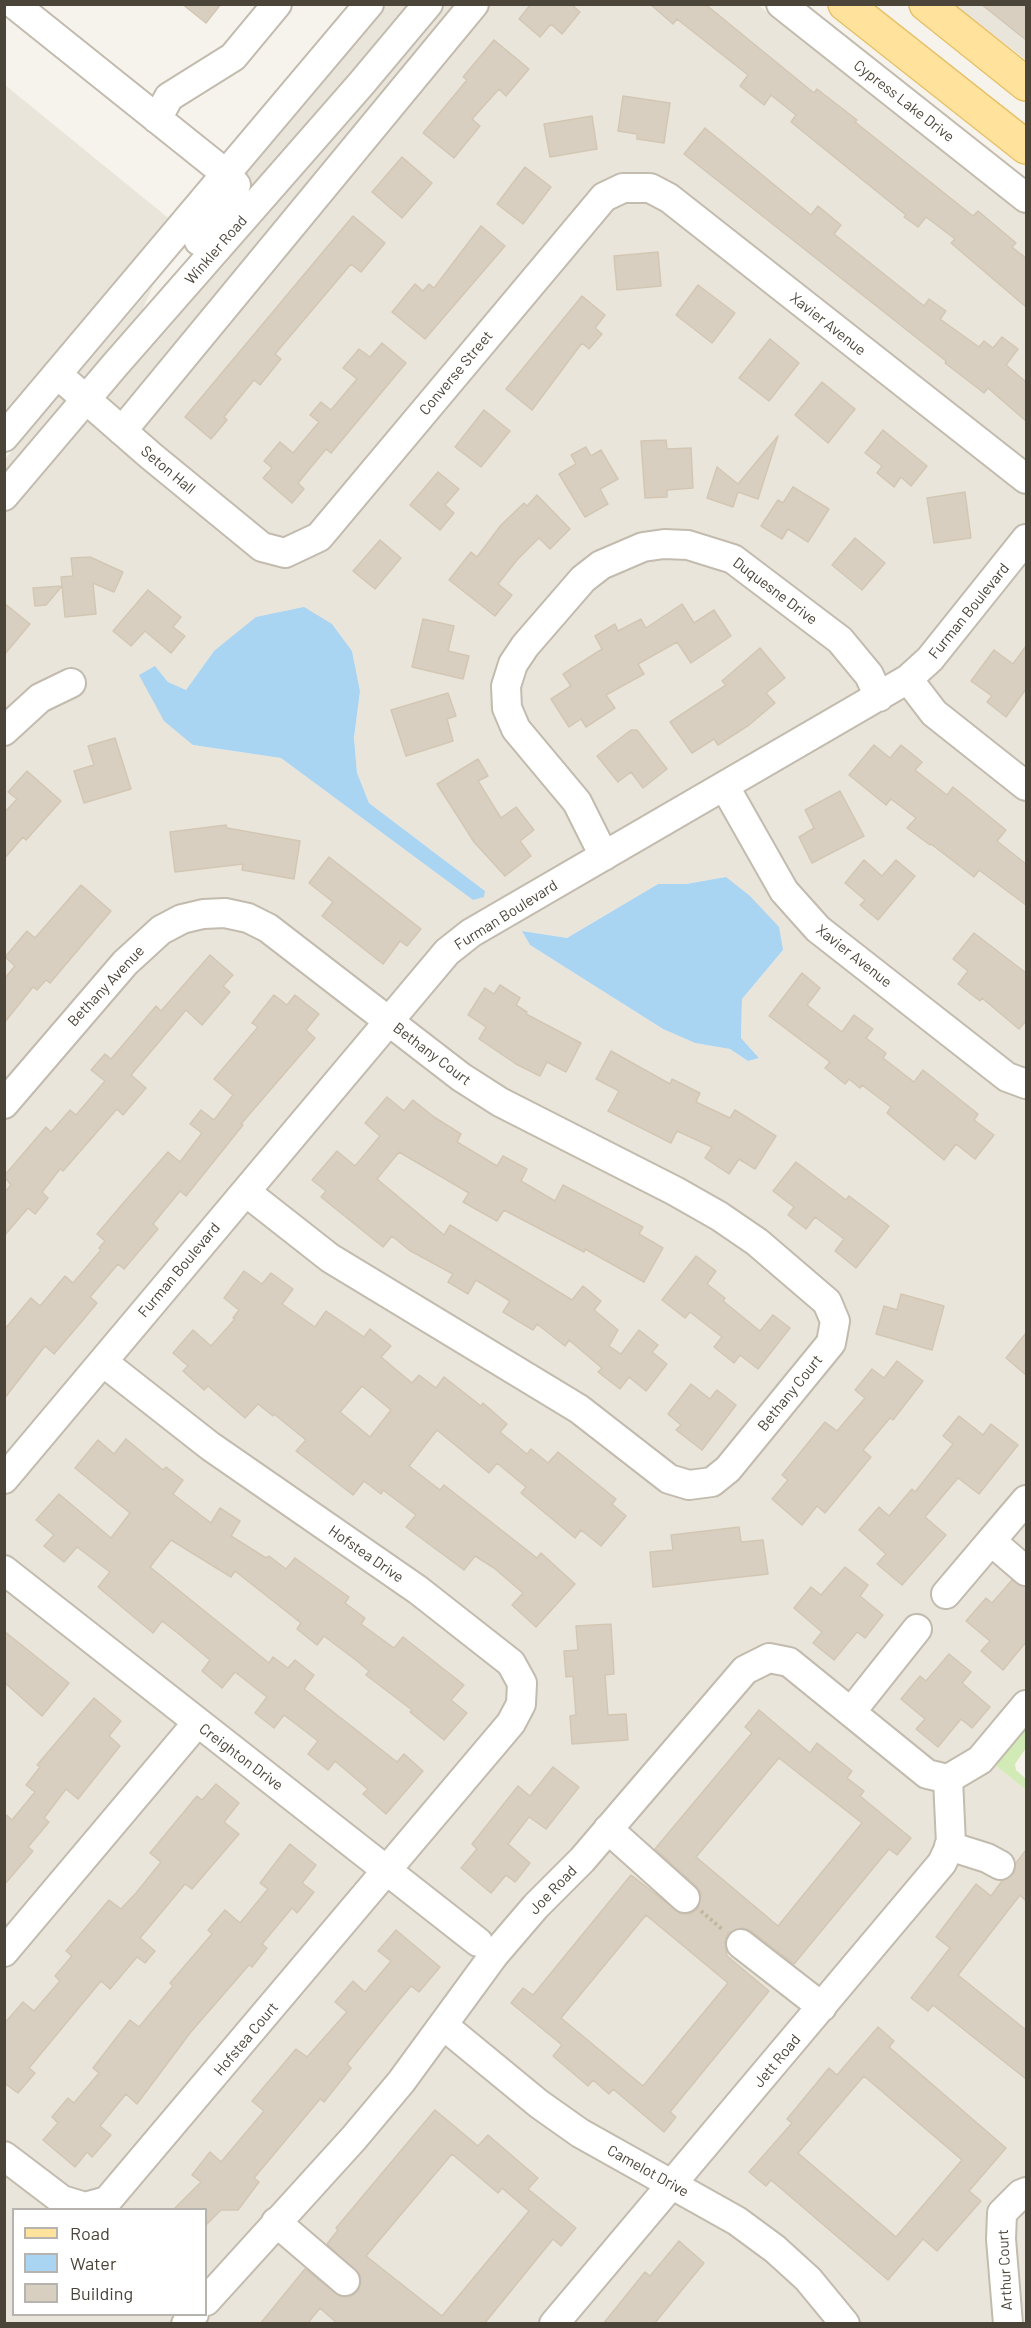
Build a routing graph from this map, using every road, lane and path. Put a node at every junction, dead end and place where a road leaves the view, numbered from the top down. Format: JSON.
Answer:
{"nodes":[{"id":1,"x":14,"y":4,"type":"edge"},
{"id":2,"x":277,"y":4,"type":"edge"},
{"id":3,"x":369,"y":4,"type":"edge"},
{"id":4,"x":428,"y":4,"type":"edge"},
{"id":5,"x":474,"y":4,"type":"edge"},
{"id":6,"x":781,"y":4,"type":"edge"},
{"id":7,"x":845,"y":4,"type":"edge"},
{"id":8,"x":926,"y":4,"type":"edge"},
{"id":9,"x":1026,"y":84,"type":"edge"},
{"id":10,"x":157,"y":119,"type":"junction"},
{"id":11,"x":1026,"y":147,"type":"edge"},
{"id":12,"x":225,"y":173,"type":"junction"},
{"id":13,"x":623,"y":188,"type":"joint"},
{"id":14,"x":1026,"y":198,"type":"edge"},
{"id":15,"x":146,"y":330,"type":"junction"},
{"id":16,"x":57,"y":374,"type":"junction"},
{"id":17,"x":85,"y":400,"type":"junction"},
{"id":18,"x":122,"y":431,"type":"junction"},
{"id":19,"x":4,"y":437,"type":"edge"},
{"id":20,"x":1026,"y":479,"type":"edge"},
{"id":21,"x":4,"y":496,"type":"edge"},
{"id":22,"x":1026,"y":539,"type":"edge"},
{"id":23,"x":285,"y":553,"type":"joint"},
{"id":24,"x":908,"y":679,"type":"junction"},
{"id":25,"x":71,"y":683,"type":"dead end"},
{"id":26,"x":879,"y":697,"type":"junction"},
{"id":27,"x":4,"y":731,"type":"edge"},
{"id":28,"x":1026,"y":786,"type":"edge"},
{"id":29,"x":725,"y":788,"type":"junction"},
{"id":30,"x":604,"y":856,"type":"junction"},
{"id":31,"x":235,"y":915,"type":"joint"},
{"id":32,"x":387,"y":1021,"type":"junction"},
{"id":33,"x":1026,"y":1084,"type":"edge"},
{"id":34,"x":4,"y":1104,"type":"edge"},
{"id":35,"x":246,"y":1192,"type":"junction"},
{"id":36,"x":103,"y":1362,"type":"junction"},
{"id":37,"x":4,"y":1479,"type":"edge"},
{"id":38,"x":1026,"y":1500,"type":"edge"},
{"id":39,"x":991,"y":1541,"type":"junction"},
{"id":40,"x":4,"y":1570,"type":"edge"},
{"id":41,"x":1026,"y":1571,"type":"edge"},
{"id":42,"x":946,"y":1594,"type":"dead end"},
{"id":43,"x":917,"y":1629,"type":"dead end"},
{"id":44,"x":1026,"y":1705,"type":"edge"},
{"id":45,"x":851,"y":1712,"type":"junction"},
{"id":46,"x":197,"y":1723,"type":"junction"},
{"id":47,"x":948,"y":1779,"type":"junction"},
{"id":48,"x":460,"y":1784,"type":"joint"},
{"id":49,"x":608,"y":1829,"type":"junction"},
{"id":50,"x":949,"y":1846,"type":"junction"},
{"id":51,"x":1000,"y":1865,"type":"dead end"},
{"id":52,"x":388,"y":1870,"type":"junction"},
{"id":53,"x":685,"y":1898,"type":"joint"},
{"id":54,"x":478,"y":1942,"type":"dead end"},
{"id":55,"x":741,"y":1944,"type":"joint"},
{"id":56,"x":4,"y":1952,"type":"edge"},
{"id":57,"x":822,"y":2007,"type":"junction"},
{"id":58,"x":443,"y":2025,"type":"junction"},
{"id":59,"x":4,"y":2156,"type":"edge"},
{"id":60,"x":672,"y":2184,"type":"junction"},
{"id":61,"x":1026,"y":2192,"type":"edge"},
{"id":62,"x":276,"y":2222,"type":"junction"},
{"id":63,"x":345,"y":2281,"type":"dead end"},
{"id":64,"x":207,"y":2300,"type":"edge"},
{"id":65,"x":554,"y":2324,"type":"edge"},
{"id":66,"x":845,"y":2324,"type":"edge"},
{"id":67,"x":1008,"y":2324,"type":"edge"}],
"edges":[{"from":1,"to":10,"type":"street"},
{"from":2,"to":10,"type":"street"},
{"from":3,"to":12,"type":"street"},
{"from":4,"to":15,"type":"street","name":"Winkler Road"},
{"from":5,"to":18,"type":"street"},
{"from":6,"to":14,"type":"street","name":"Cypress Lake Drive"},
{"from":7,"to":11,"type":"main road"},
{"from":8,"to":9,"type":"main road"},
{"from":10,"to":12,"type":"street"},
{"from":12,"to":15,"type":"street"},
{"from":12,"to":16,"type":"street"},
{"from":13,"to":20,"type":"street","name":"Xavier Avenue"},
{"from":13,"to":23,"type":"street","name":"Converse Street"},
{"from":15,"to":17,"type":"street","name":"Winkler Road"},
{"from":16,"to":17,"type":"street","name":"Seton Hall"},
{"from":16,"to":19,"type":"street"},
{"from":17,"to":18,"type":"street","name":"Seton Hall"},
{"from":17,"to":21,"type":"street","name":"Winkler Road"},
{"from":18,"to":23,"type":"street","name":"Seton Hall"},
{"from":22,"to":24,"type":"street","name":"Furman Boulevard"},
{"from":24,"to":26,"type":"street","name":"Furman Boulevard"},
{"from":24,"to":28,"type":"street"},
{"from":25,"to":27,"type":"street"},
{"from":26,"to":29,"type":"street","name":"Furman Boulevard"},
{"from":26,"to":30,"type":"street","name":"Duquesne Drive"},
{"from":29,"to":30,"type":"street","name":"Furman Boulevard"},
{"from":29,"to":33,"type":"street","name":"Xavier Avenue"},
{"from":30,"to":32,"type":"street","name":"Furman Boulevard"},
{"from":31,"to":32,"type":"street","name":"Bethany Court"},
{"from":31,"to":34,"type":"street","name":"Bethany Avenue"},
{"from":32,"to":35,"type":"street","name":"Furman Boulevard"},
{"from":32,"to":35,"type":"street","name":"Bethany Court"},
{"from":35,"to":36,"type":"street","name":"Furman Boulevard"},
{"from":36,"to":37,"type":"street","name":"Furman Boulevard"},
{"from":36,"to":48,"type":"street","name":"Hofstea Drive"},
{"from":38,"to":39,"type":"street"},
{"from":39,"to":41,"type":"street"},
{"from":39,"to":42,"type":"street"},
{"from":40,"to":46,"type":"street","name":"Creighton Drive"},
{"from":43,"to":45,"type":"street"},
{"from":44,"to":47,"type":"street"},
{"from":45,"to":47,"type":"street","name":"Joe Road"},
{"from":45,"to":49,"type":"street","name":"Joe Road"},
{"from":46,"to":52,"type":"street","name":"Creighton Drive"},
{"from":46,"to":56,"type":"street"},
{"from":47,"to":50,"type":"street","name":"Jett Road"},
{"from":48,"to":52,"type":"street","name":"Hofstea Court"},
{"from":49,"to":53,"type":"street"},
{"from":49,"to":58,"type":"street","name":"Joe Road"},
{"from":50,"to":51,"type":"street"},
{"from":50,"to":57,"type":"street","name":"Jett Road"},
{"from":52,"to":54,"type":"street","name":"Creighton Drive"},
{"from":52,"to":59,"type":"street","name":"Hofstea Court"},
{"from":53,"to":55,"type":"path"},
{"from":55,"to":57,"type":"street"},
{"from":57,"to":60,"type":"street","name":"Jett Road"},
{"from":58,"to":60,"type":"street","name":"Camelot Drive"},
{"from":58,"to":62,"type":"street","name":"Joe Road"},
{"from":60,"to":65,"type":"street","name":"Jett Road"},
{"from":60,"to":66,"type":"street","name":"Camelot Drive"},
{"from":61,"to":67,"type":"street","name":"Arthur Court"},
{"from":62,"to":63,"type":"street"},
{"from":62,"to":64,"type":"street","name":"Joe Road"}]}
